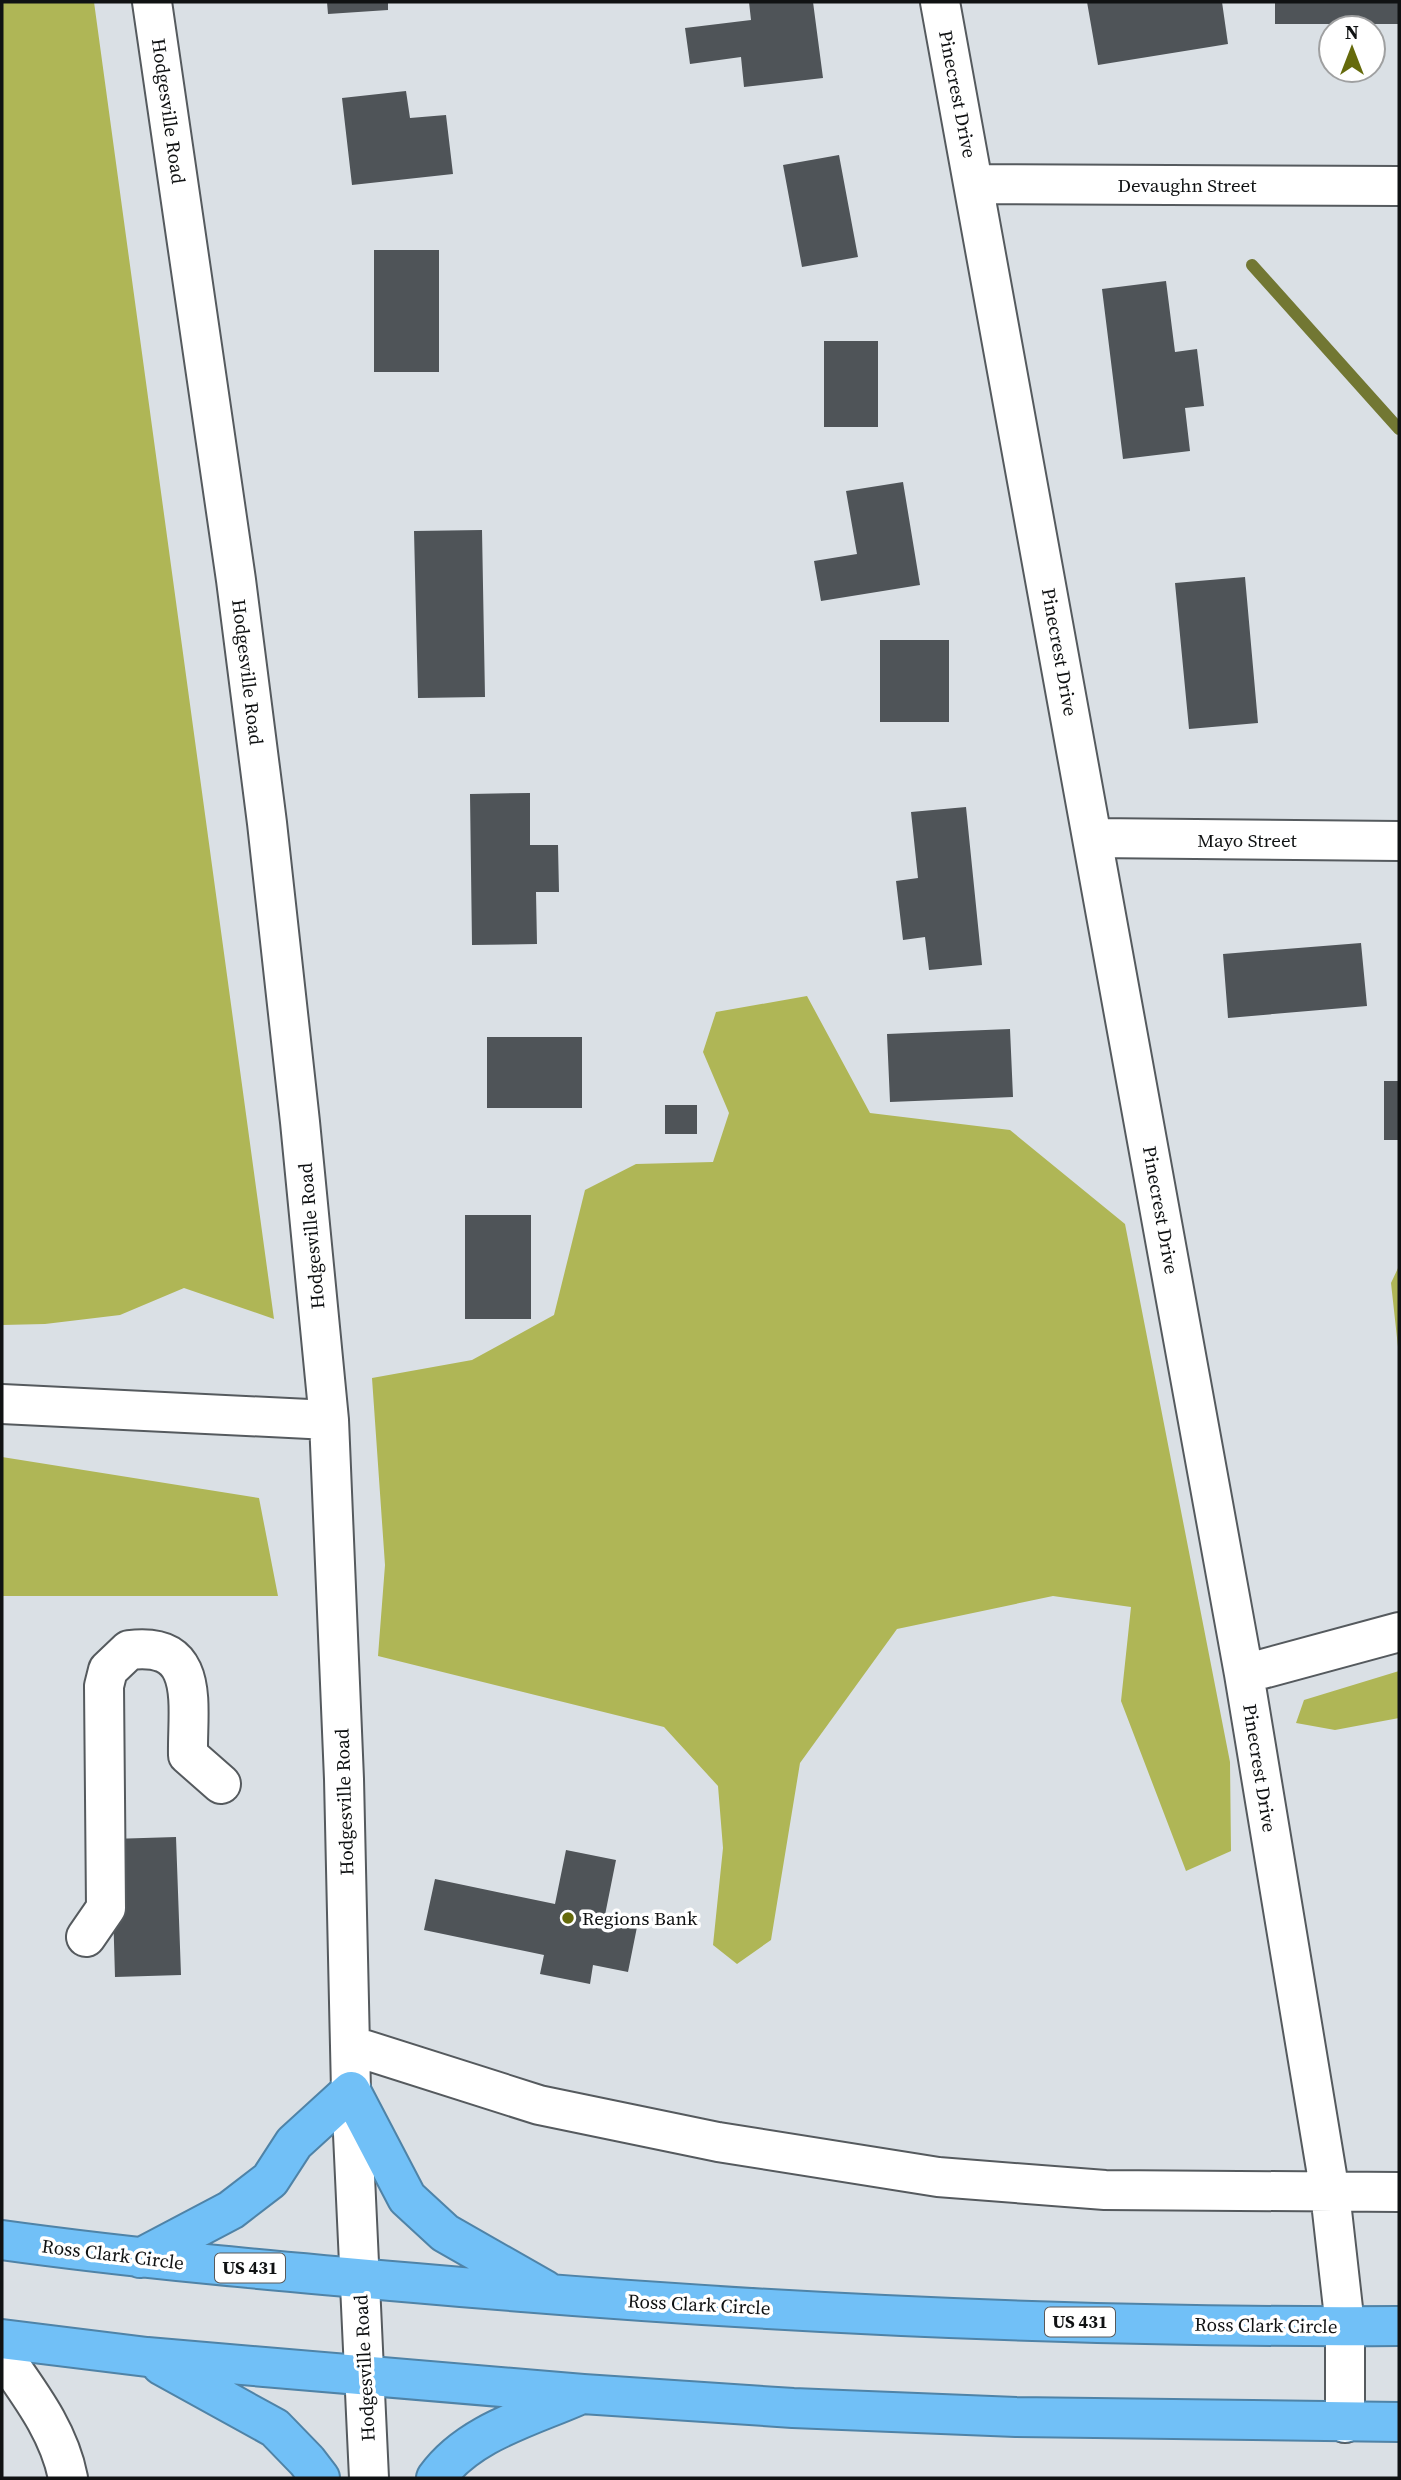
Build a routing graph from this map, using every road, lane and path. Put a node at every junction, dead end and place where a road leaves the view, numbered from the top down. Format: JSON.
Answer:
{"nodes":[{"id":1,"x":152,"y":2,"type":"edge"},
{"id":2,"x":940,"y":2,"type":"edge"},
{"id":3,"x":975,"y":184,"type":"junction"},
{"id":4,"x":1399,"y":186,"type":"edge"},
{"id":5,"x":1094,"y":838,"type":"junction"},
{"id":6,"x":1399,"y":841,"type":"edge"},
{"id":7,"x":2,"y":1404,"type":"edge"},
{"id":8,"x":329,"y":1420,"type":"junction"},
{"id":9,"x":1399,"y":1632,"type":"edge"},
{"id":10,"x":1244,"y":1674,"type":"junction"},
{"id":11,"x":221,"y":1784,"type":"dead end"},
{"id":12,"x":86,"y":1937,"type":"dead end"},
{"id":13,"x":350,"y":2045,"type":"junction"},
{"id":14,"x":351,"y":2091,"type":"junction"},
{"id":15,"x":1399,"y":2192,"type":"edge"},
{"id":16,"x":1330,"y":2193,"type":"junction"},
{"id":17,"x":2,"y":2240,"type":"edge"},
{"id":18,"x":140,"y":2258,"type":"junction"},
{"id":19,"x":360,"y":2278,"type":"junction"},
{"id":20,"x":555,"y":2295,"type":"junction"},
{"id":21,"x":1345,"y":2326,"type":"junction"},
{"id":22,"x":1399,"y":2326,"type":"edge"},
{"id":23,"x":2,"y":2339,"type":"edge"},
{"id":24,"x":2,"y":2354,"type":"edge"},
{"id":25,"x":147,"y":2357,"type":"junction"},
{"id":26,"x":364,"y":2375,"type":"junction"},
{"id":27,"x":583,"y":2393,"type":"junction"},
{"id":28,"x":1399,"y":2422,"type":"edge"},
{"id":29,"x":1345,"y":2423,"type":"junction"},
{"id":30,"x":68,"y":2478,"type":"edge"},
{"id":31,"x":320,"y":2478,"type":"edge"},
{"id":32,"x":369,"y":2478,"type":"edge"},
{"id":33,"x":436,"y":2478,"type":"edge"}],
"edges":[{"from":1,"to":8,"type":"street","name":"Hodgesville Road"},
{"from":2,"to":3,"type":"street","name":"Pinecrest Drive"},
{"from":3,"to":4,"type":"street","name":"Devaughn Street"},
{"from":3,"to":5,"type":"street","name":"Pinecrest Drive"},
{"from":5,"to":6,"type":"street","name":"Mayo Street"},
{"from":5,"to":10,"type":"street","name":"Pinecrest Drive"},
{"from":7,"to":8,"type":"street"},
{"from":8,"to":13,"type":"street","name":"Hodgesville Road"},
{"from":9,"to":10,"type":"street"},
{"from":10,"to":16,"type":"street","name":"Pinecrest Drive"},
{"from":11,"to":12,"type":"street"},
{"from":13,"to":14,"type":"street","name":"Hodgesville Road"},
{"from":13,"to":16,"type":"street"},
{"from":14,"to":18,"type":"highway"},
{"from":14,"to":19,"type":"street","name":"Hodgesville Road"},
{"from":14,"to":20,"type":"highway"},
{"from":15,"to":16,"type":"street"},
{"from":16,"to":21,"type":"street","name":"Pinecrest Drive"},
{"from":17,"to":18,"type":"highway","name":"Ross Clark Circle","number":"US 431"},
{"from":18,"to":19,"type":"highway","name":"Ross Clark Circle","number":"US 431"},
{"from":19,"to":20,"type":"highway","name":"Ross Clark Circle","number":"US 431"},
{"from":19,"to":26,"type":"street","name":"Hodgesville Road"},
{"from":20,"to":21,"type":"highway","name":"Ross Clark Circle","number":"US 431"},
{"from":21,"to":22,"type":"highway","name":"Ross Clark Circle","number":"US 431"},
{"from":21,"to":29,"type":"street","name":"Pinecrest Drive"},
{"from":23,"to":25,"type":"highway"},
{"from":24,"to":30,"type":"street"},
{"from":25,"to":26,"type":"highway"},
{"from":25,"to":31,"type":"highway"},
{"from":26,"to":27,"type":"highway"},
{"from":26,"to":32,"type":"street","name":"Hodgesville Road"},
{"from":27,"to":29,"type":"highway"},
{"from":27,"to":33,"type":"highway"},
{"from":28,"to":29,"type":"highway"}]}
